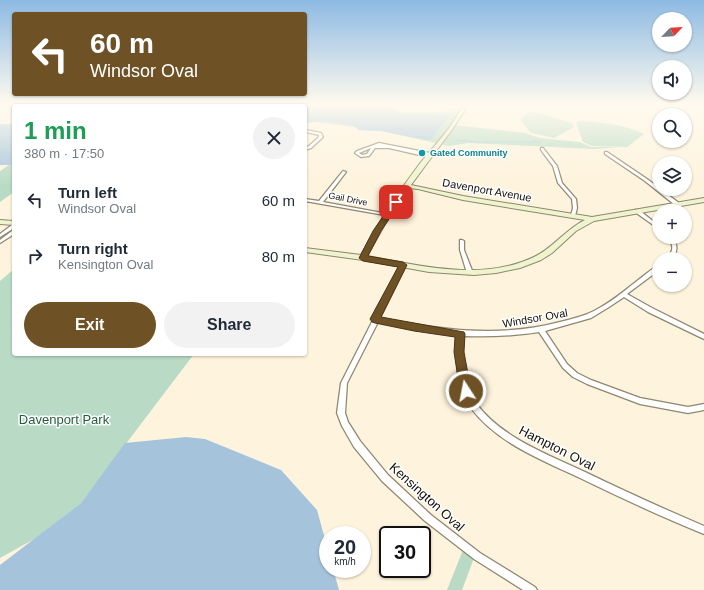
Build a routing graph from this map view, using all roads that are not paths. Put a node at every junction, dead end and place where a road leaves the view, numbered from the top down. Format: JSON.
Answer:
{"nodes":[{"id":1,"x":309,"y":132,"type":"edge"},
{"id":2,"x":448,"y":132,"type":"edge"},
{"id":3,"x":307,"y":148,"type":"edge"},
{"id":4,"x":542,"y":149,"type":"dead end"},
{"id":5,"x":606,"y":153,"type":"dead end"},
{"id":6,"x":429,"y":155,"type":"junction"},
{"id":7,"x":344,"y":172,"type":"dead end"},
{"id":8,"x":407,"y":186,"type":"junction"},
{"id":9,"x":307,"y":200,"type":"edge"},
{"id":10,"x":704,"y":200,"type":"edge"},
{"id":11,"x":320,"y":202,"type":"junction"},
{"id":12,"x":677,"y":204,"type":"joint"},
{"id":13,"x":652,"y":208,"type":"edge"},
{"id":14,"x":637,"y":211,"type":"junction"},
{"id":15,"x":388,"y":215,"type":"junction"},
{"id":16,"x":573,"y":215,"type":"junction"},
{"id":17,"x":592,"y":219,"type":"junction"},
{"id":18,"x":0,"y":222,"type":"edge"},
{"id":19,"x":652,"y":223,"type":"edge"},
{"id":20,"x":12,"y":225,"type":"edge"},
{"id":21,"x":12,"y":227,"type":"edge"},
{"id":22,"x":12,"y":233,"type":"edge"},
{"id":23,"x":0,"y":236,"type":"edge"},
{"id":24,"x":462,"y":241,"type":"dead end"},
{"id":25,"x":0,"y":242,"type":"edge"},
{"id":26,"x":307,"y":250,"type":"edge"},
{"id":27,"x":363,"y":258,"type":"junction"},
{"id":28,"x":403,"y":265,"type":"junction"},
{"id":29,"x":470,"y":273,"type":"junction"},
{"id":30,"x":652,"y":273,"type":"edge"},
{"id":31,"x":624,"y":295,"type":"junction"},
{"id":32,"x":375,"y":319,"type":"junction"},
{"id":33,"x":540,"y":329,"type":"junction"},
{"id":34,"x":460,"y":334,"type":"junction"},
{"id":35,"x":704,"y":337,"type":"edge"},
{"id":36,"x":704,"y":407,"type":"edge"},
{"id":37,"x":704,"y":530,"type":"edge"},
{"id":38,"x":532,"y":590,"type":"edge"}],
"edges":[{"from":1,"to":3,"type":"street"},
{"from":2,"to":6,"type":"street"},
{"from":4,"to":16,"type":"street"},
{"from":5,"to":12,"type":"street"},
{"from":6,"to":6,"type":"street"},
{"from":6,"to":8,"type":"street"},
{"from":7,"to":11,"type":"street"},
{"from":8,"to":15,"type":"street"},
{"from":8,"to":16,"type":"street","name":"Davenport Avenue"},
{"from":9,"to":11,"type":"street","name":"Gail Drive"},
{"from":10,"to":12,"type":"street","name":"Davenport Avenue"},
{"from":11,"to":15,"type":"street","name":"Gail Drive"},
{"from":13,"to":14,"type":"street","name":"Davenport Avenue"},
{"from":14,"to":17,"type":"street","name":"Davenport Avenue"},
{"from":14,"to":19,"type":"street"},
{"from":15,"to":27,"type":"street"},
{"from":16,"to":17,"type":"street","name":"Davenport Avenue"},
{"from":17,"to":29,"type":"street"},
{"from":18,"to":20,"type":"street"},
{"from":21,"to":23,"type":"street"},
{"from":22,"to":25,"type":"street"},
{"from":24,"to":29,"type":"street"},
{"from":26,"to":27,"type":"street"},
{"from":27,"to":28,"type":"street"},
{"from":28,"to":29,"type":"street"},
{"from":28,"to":32,"type":"street","name":"Kensington Oval"},
{"from":30,"to":31,"type":"street","name":"Windsor Oval"},
{"from":31,"to":33,"type":"street","name":"Windsor Oval"},
{"from":31,"to":35,"type":"street"},
{"from":32,"to":34,"type":"street","name":"Windsor Oval"},
{"from":32,"to":38,"type":"street","name":"Kensington Oval"},
{"from":33,"to":34,"type":"street","name":"Windsor Oval"},
{"from":33,"to":36,"type":"street"},
{"from":34,"to":37,"type":"street","name":"Hampton Oval"}]}
